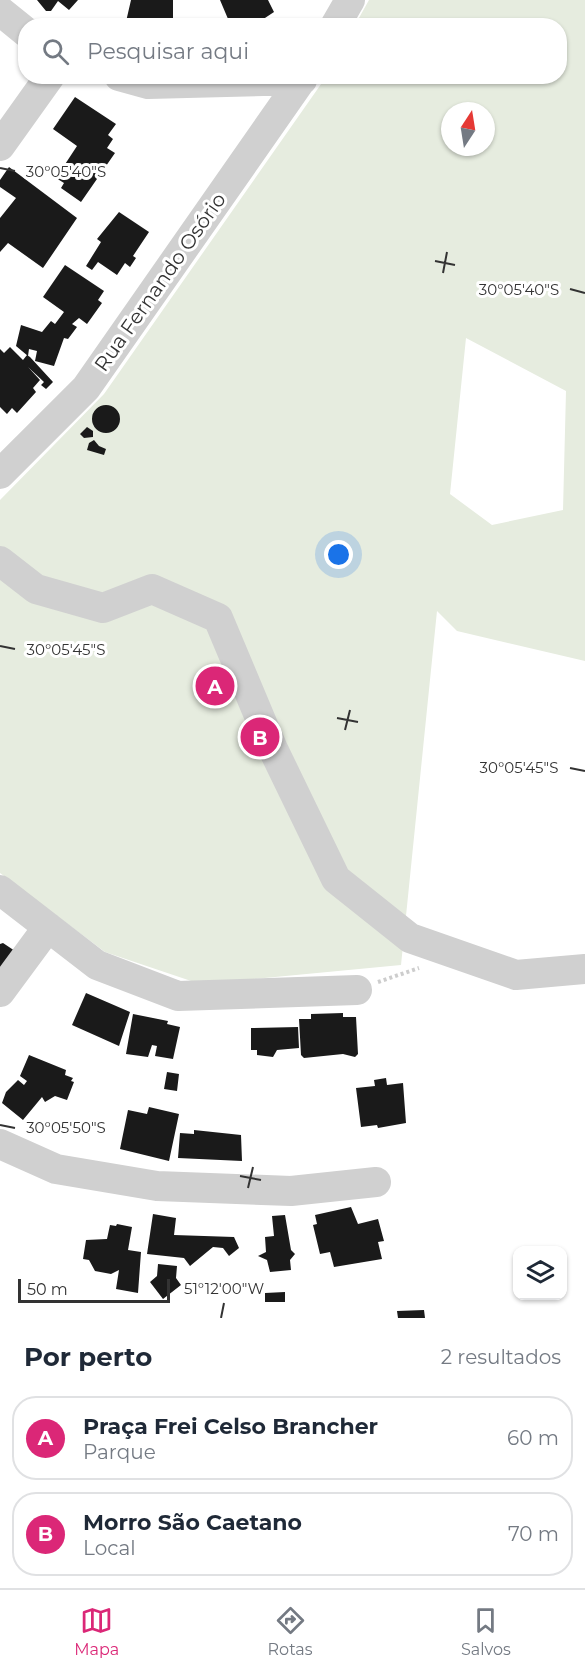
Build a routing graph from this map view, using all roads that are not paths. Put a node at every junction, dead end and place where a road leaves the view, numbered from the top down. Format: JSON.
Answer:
{"nodes":[{"id":1,"x":351,"y":0,"type":"edge"},
{"id":2,"x":0,"y":11,"type":"edge"},
{"id":3,"x":340,"y":18,"type":"edge"},
{"id":4,"x":18,"y":26,"type":"edge"},
{"id":5,"x":44,"y":84,"type":"edge"},
{"id":6,"x":299,"y":84,"type":"edge"},
{"id":7,"x":0,"y":146,"type":"edge"},
{"id":8,"x":0,"y":474,"type":"edge"},
{"id":9,"x":0,"y":561,"type":"edge"},
{"id":10,"x":0,"y":890,"type":"edge"},
{"id":11,"x":48,"y":927,"type":"junction"},
{"id":12,"x":585,"y":969,"type":"edge"},
{"id":13,"x":357,"y":990,"type":"dead end"},
{"id":14,"x":0,"y":992,"type":"edge"},
{"id":15,"x":0,"y":1144,"type":"edge"},
{"id":16,"x":376,"y":1182,"type":"dead end"}],
"edges":[{"from":1,"to":3,"type":"street"},
{"from":2,"to":4,"type":"street"},
{"from":5,"to":7,"type":"street"},
{"from":6,"to":8,"type":"street","name":"Rua Fernando Osório"},
{"from":9,"to":12,"type":"street"},
{"from":10,"to":11,"type":"street"},
{"from":11,"to":13,"type":"street"},
{"from":11,"to":14,"type":"street"},
{"from":15,"to":16,"type":"street"}]}
